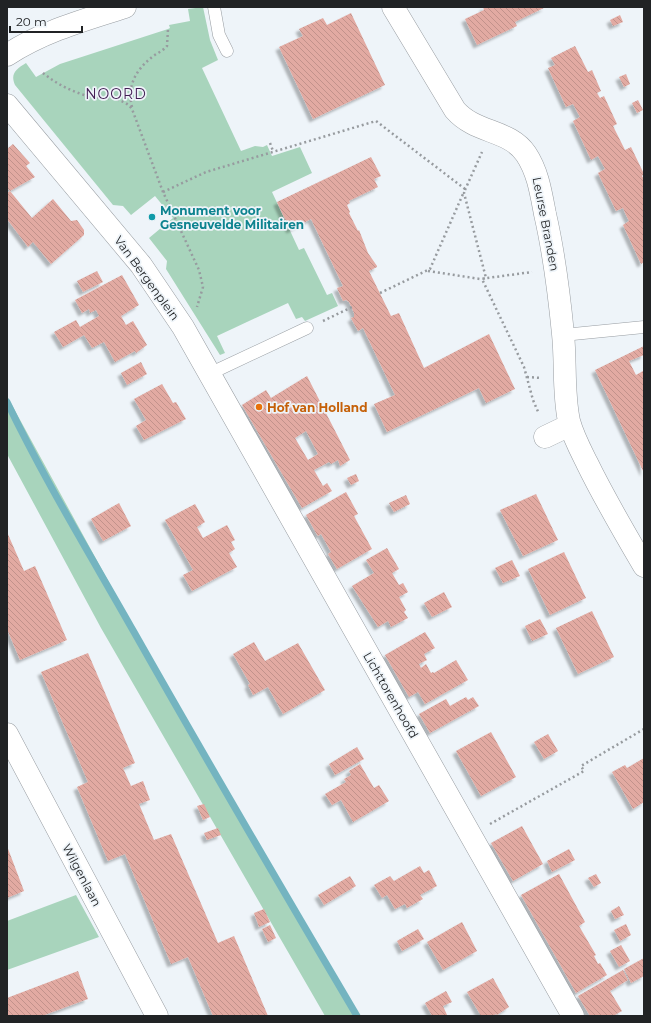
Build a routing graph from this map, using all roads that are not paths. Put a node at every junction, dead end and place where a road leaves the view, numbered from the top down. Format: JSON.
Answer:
{"nodes":[{"id":1,"x":125,"y":7,"type":"edge"},
{"id":2,"x":214,"y":7,"type":"edge"},
{"id":3,"x":393,"y":7,"type":"edge"},
{"id":4,"x":227,"y":51,"type":"dead end"},
{"id":5,"x":7,"y":55,"type":"edge"},
{"id":6,"x":7,"y":105,"type":"edge"},
{"id":7,"x":307,"y":328,"type":"road end"},
{"id":8,"x":644,"y":328,"type":"edge"},
{"id":9,"x":563,"y":335,"type":"junction"},
{"id":10,"x":209,"y":374,"type":"junction"},
{"id":11,"x":570,"y":425,"type":"junction"},
{"id":12,"x":547,"y":436,"type":"road end"},
{"id":13,"x":644,"y":566,"type":"edge"},
{"id":14,"x":7,"y":734,"type":"edge"},
{"id":15,"x":157,"y":1016,"type":"edge"},
{"id":16,"x":573,"y":1016,"type":"edge"}],
"edges":[{"from":1,"to":5,"type":"street"},
{"from":2,"to":4,"type":"lane"},
{"from":3,"to":9,"type":"street","name":"Leurse Branden"},
{"from":6,"to":10,"type":"street","name":"Van Bergenplein"},
{"from":7,"to":10,"type":"lane"},
{"from":8,"to":9,"type":"lane"},
{"from":9,"to":11,"type":"street","name":"Leurse Branden"},
{"from":10,"to":16,"type":"street","name":"Lichttorenhoofd"},
{"from":11,"to":12,"type":"street"},
{"from":11,"to":13,"type":"street","name":"Leurse Branden"},
{"from":14,"to":15,"type":"street","name":"Wilgenlaan"}]}
